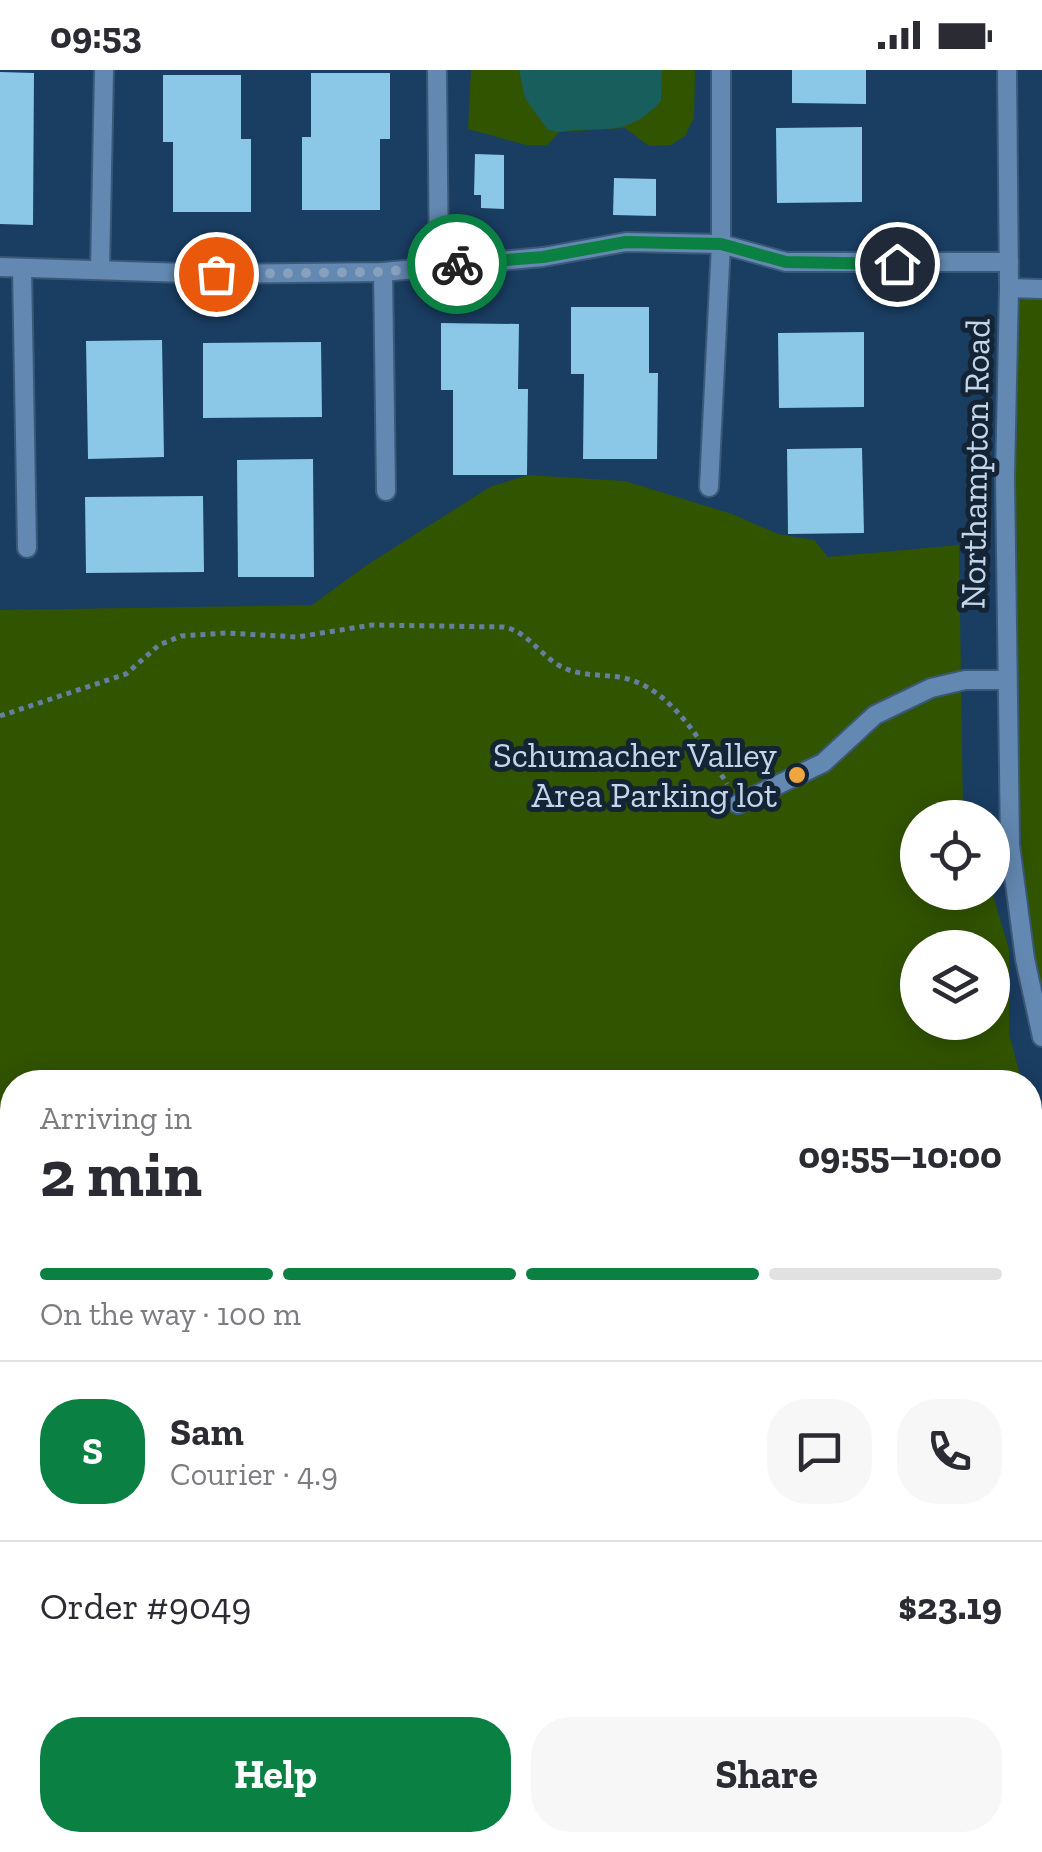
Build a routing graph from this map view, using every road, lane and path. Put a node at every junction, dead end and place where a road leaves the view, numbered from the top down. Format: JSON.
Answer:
{"nodes":[{"id":1,"x":104,"y":70,"type":"edge"},
{"id":2,"x":437,"y":70,"type":"edge"},
{"id":3,"x":721,"y":70,"type":"edge"},
{"id":4,"x":1007,"y":70,"type":"edge"},
{"id":5,"x":721,"y":244,"type":"junction"},
{"id":6,"x":1009,"y":262,"type":"junction"},
{"id":7,"x":438,"y":266,"type":"junction"},
{"id":8,"x":0,"y":267,"type":"edge"},
{"id":9,"x":22,"y":268,"type":"junction"},
{"id":10,"x":100,"y":270,"type":"junction"},
{"id":11,"x":383,"y":272,"type":"junction"},
{"id":12,"x":1009,"y":288,"type":"junction"},
{"id":13,"x":1042,"y":288,"type":"edge"},
{"id":14,"x":709,"y":487,"type":"dead end"},
{"id":15,"x":386,"y":491,"type":"dead end"},
{"id":16,"x":27,"y":548,"type":"dead end"},
{"id":17,"x":1006,"y":680,"type":"junction"},
{"id":18,"x":0,"y":716,"type":"edge"},
{"id":19,"x":738,"y":804,"type":"joint"},
{"id":20,"x":1042,"y":1037,"type":"edge"}],
"edges":[{"from":1,"to":10,"type":"street"},
{"from":2,"to":7,"type":"street"},
{"from":3,"to":5,"type":"street"},
{"from":4,"to":6,"type":"street","name":"Northampton Road"},
{"from":5,"to":6,"type":"street"},
{"from":5,"to":7,"type":"street"},
{"from":5,"to":14,"type":"street"},
{"from":6,"to":12,"type":"street","name":"Northampton Road"},
{"from":7,"to":11,"type":"street"},
{"from":8,"to":9,"type":"street"},
{"from":9,"to":10,"type":"street"},
{"from":9,"to":16,"type":"street"},
{"from":10,"to":11,"type":"street"},
{"from":11,"to":15,"type":"street"},
{"from":12,"to":13,"type":"street"},
{"from":12,"to":17,"type":"street","name":"Northampton Road"},
{"from":17,"to":19,"type":"street"},
{"from":17,"to":20,"type":"street","name":"Northampton Road"},
{"from":18,"to":19,"type":"path"}]}
